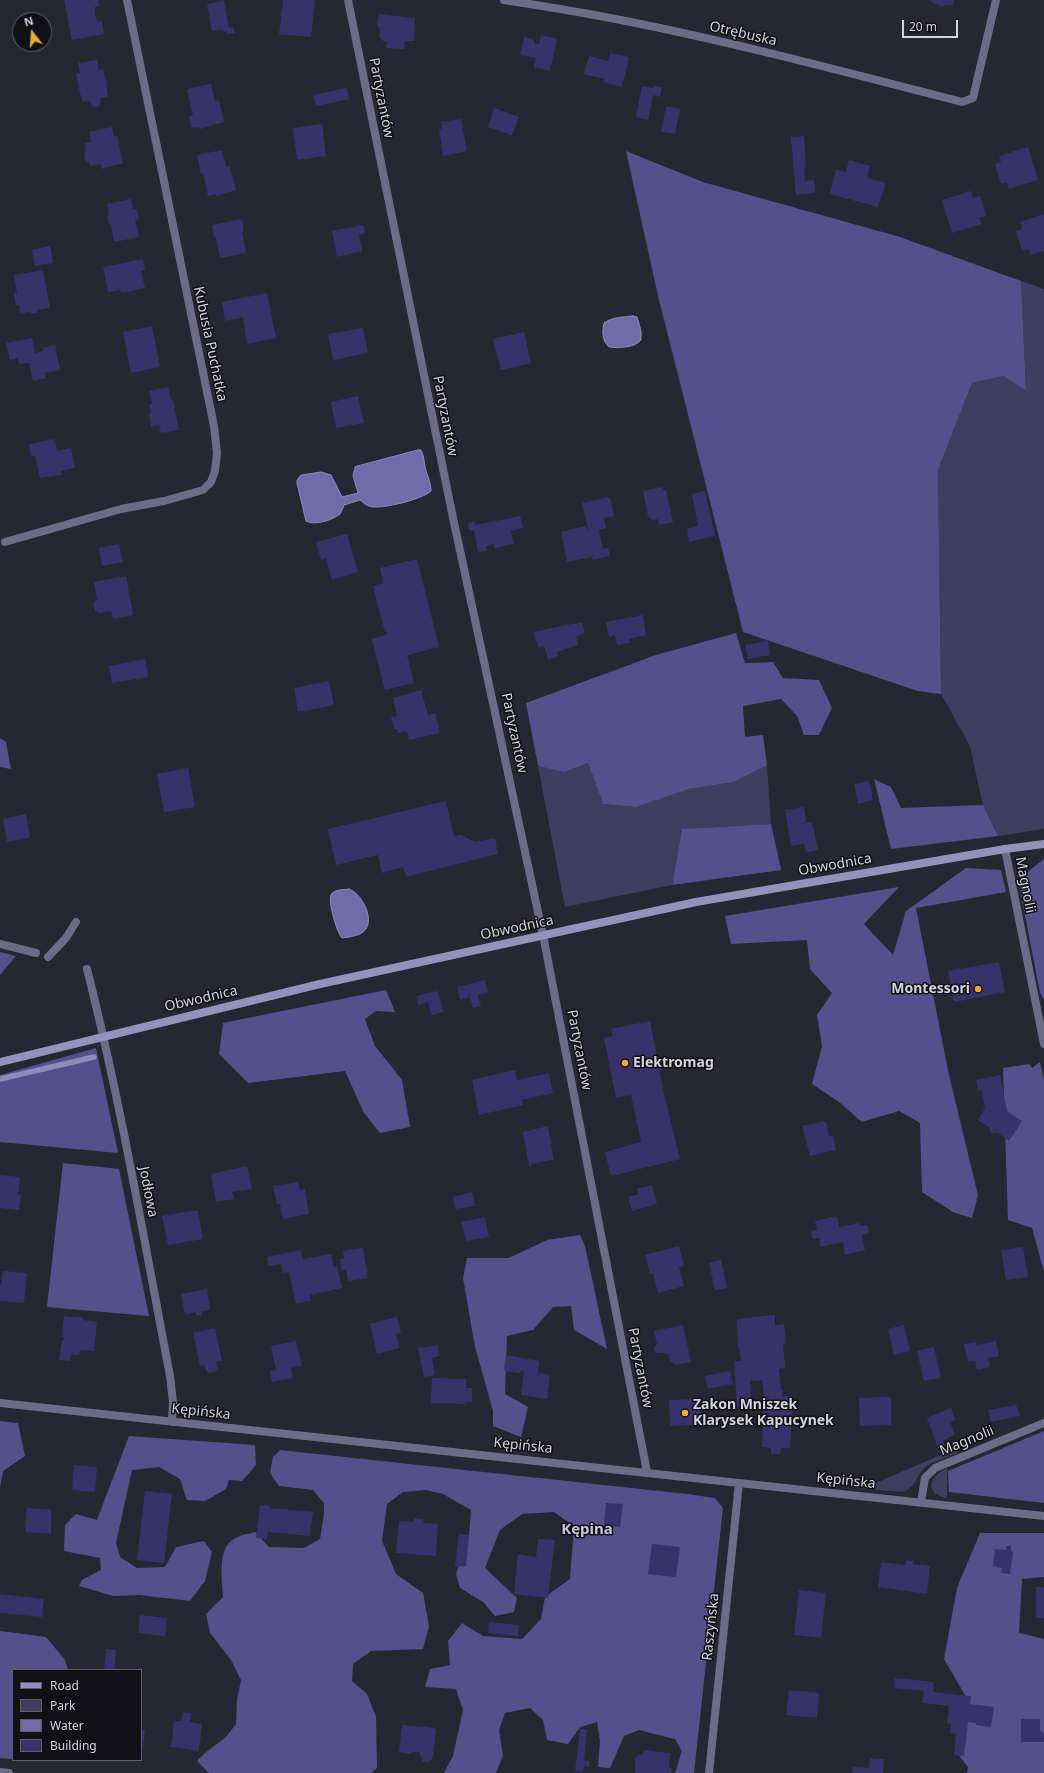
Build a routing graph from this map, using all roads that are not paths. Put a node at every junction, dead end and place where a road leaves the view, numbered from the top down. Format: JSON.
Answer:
{"nodes":[{"id":1,"x":127,"y":0,"type":"edge"},
{"id":2,"x":348,"y":0,"type":"edge"},
{"id":3,"x":504,"y":0,"type":"edge"},
{"id":4,"x":996,"y":0,"type":"edge"},
{"id":5,"x":5,"y":542,"type":"dead end"},
{"id":6,"x":1044,"y":844,"type":"edge"},
{"id":7,"x":1005,"y":849,"type":"junction"},
{"id":8,"x":76,"y":922,"type":"dead end"},
{"id":9,"x":543,"y":935,"type":"junction"},
{"id":10,"x":0,"y":944,"type":"edge"},
{"id":11,"x":36,"y":953,"type":"dead end"},
{"id":12,"x":48,"y":957,"type":"dead end"},
{"id":13,"x":87,"y":969,"type":"dead end"},
{"id":14,"x":104,"y":1036,"type":"junction"},
{"id":15,"x":1044,"y":1044,"type":"edge"},
{"id":16,"x":0,"y":1062,"type":"edge"},
{"id":17,"x":0,"y":1403,"type":"edge"},
{"id":18,"x":172,"y":1422,"type":"junction"},
{"id":19,"x":1044,"y":1423,"type":"edge"},
{"id":20,"x":647,"y":1472,"type":"junction"},
{"id":21,"x":739,"y":1483,"type":"junction"},
{"id":22,"x":920,"y":1502,"type":"junction"},
{"id":23,"x":1044,"y":1516,"type":"edge"},
{"id":24,"x":0,"y":1772,"type":"edge"},
{"id":25,"x":8,"y":1773,"type":"edge"},
{"id":26,"x":709,"y":1773,"type":"edge"}],
"edges":[{"from":1,"to":5,"type":"street","name":"Kubusia Puchatka"},
{"from":2,"to":9,"type":"street","name":"Partyzantów"},
{"from":3,"to":4,"type":"street","name":"Otrębuska"},
{"from":6,"to":7,"type":"main road","name":"Obwodnica"},
{"from":7,"to":9,"type":"main road","name":"Obwodnica"},
{"from":7,"to":15,"type":"street","name":"Magnolii"},
{"from":8,"to":12,"type":"street"},
{"from":9,"to":14,"type":"main road","name":"Obwodnica"},
{"from":9,"to":20,"type":"street","name":"Partyzantów"},
{"from":10,"to":11,"type":"street"},
{"from":13,"to":14,"type":"street","name":"Jodłowa"},
{"from":14,"to":16,"type":"main road","name":"Obwodnica"},
{"from":14,"to":18,"type":"street","name":"Jodłowa"},
{"from":17,"to":18,"type":"street","name":"Kępińska"},
{"from":18,"to":20,"type":"street","name":"Kępińska"},
{"from":19,"to":22,"type":"street","name":"Magnolii"},
{"from":20,"to":21,"type":"street","name":"Kępińska"},
{"from":21,"to":22,"type":"street","name":"Kępińska"},
{"from":21,"to":26,"type":"street","name":"Raszyńska"},
{"from":22,"to":23,"type":"street","name":"Kępińska"},
{"from":24,"to":25,"type":"street"}]}
